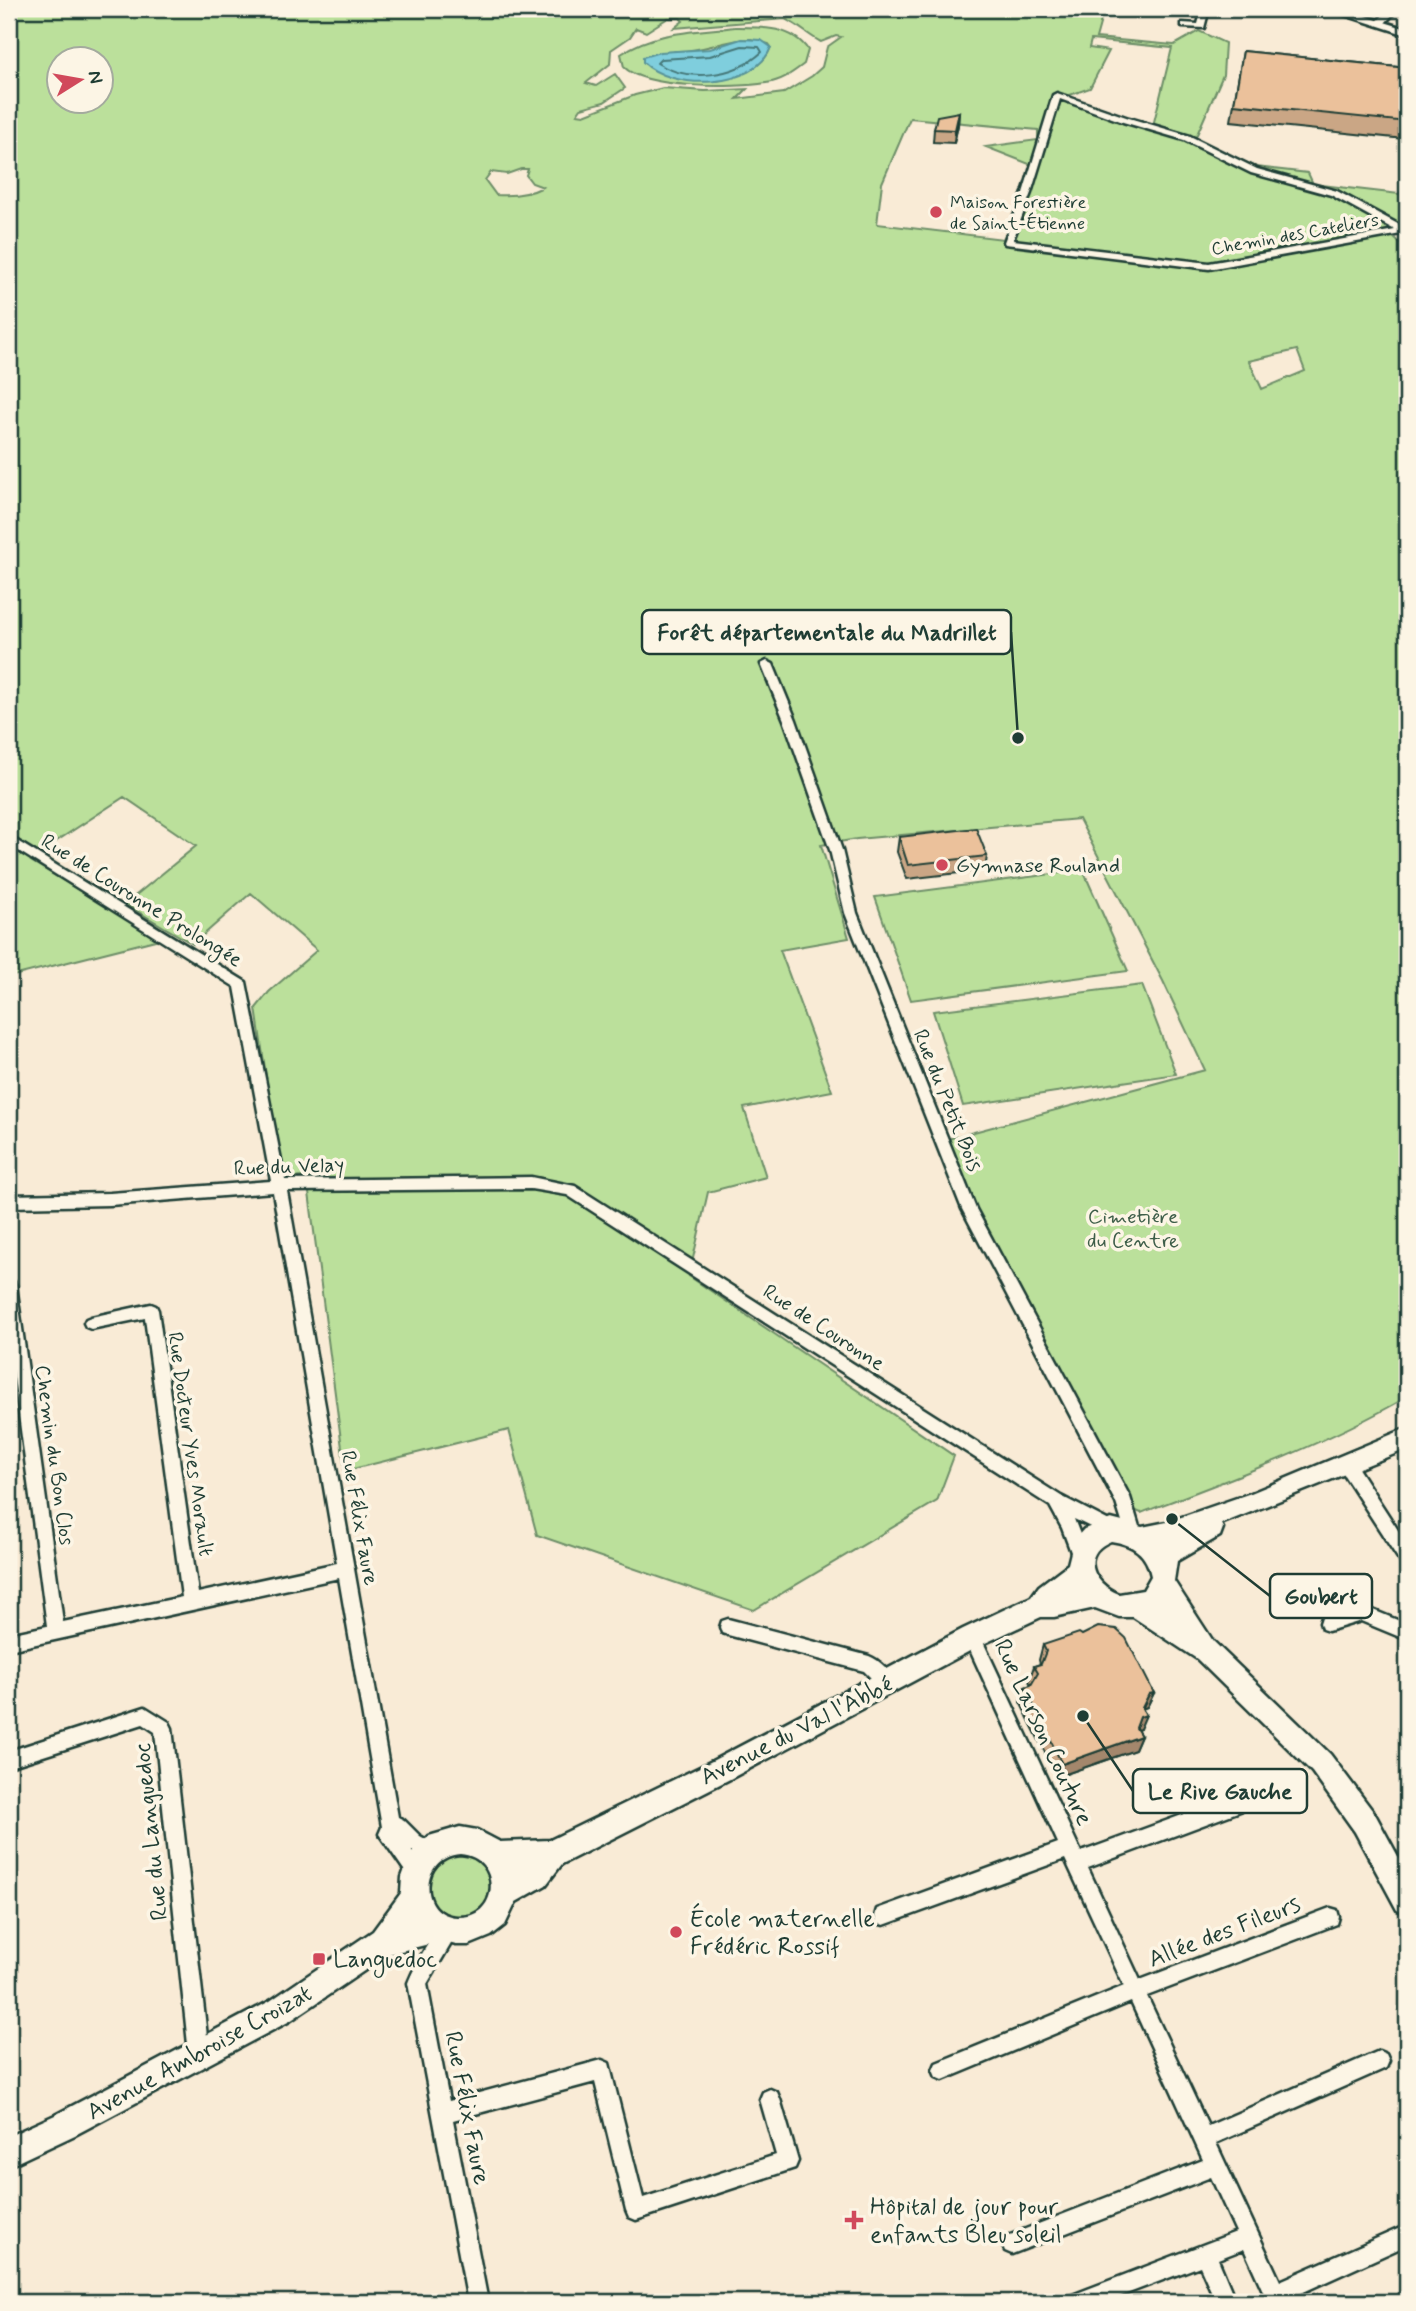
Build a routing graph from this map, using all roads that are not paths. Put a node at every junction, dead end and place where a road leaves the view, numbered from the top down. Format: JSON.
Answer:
{"nodes":[{"id":1,"x":1205,"y":9,"type":"edge"},
{"id":2,"x":1331,"y":9,"type":"edge"},
{"id":3,"x":1394,"y":9,"type":"edge"},
{"id":4,"x":1380,"y":23,"type":"junction"},
{"id":5,"x":1185,"y":25,"type":"dead end"},
{"id":6,"x":1407,"y":32,"type":"edge"},
{"id":7,"x":1406,"y":232,"type":"edge"},
{"id":8,"x":767,"y":664,"type":"dead end"},
{"id":9,"x":9,"y":839,"type":"edge"},
{"id":10,"x":244,"y":1000,"type":"joint"},
{"id":11,"x":279,"y":1186,"type":"junction"},
{"id":12,"x":570,"y":1190,"type":"joint"},
{"id":13,"x":9,"y":1201,"type":"edge"},
{"id":14,"x":9,"y":1285,"type":"edge"},
{"id":15,"x":91,"y":1323,"type":"dead end"},
{"id":16,"x":1407,"y":1438,"type":"edge"},
{"id":17,"x":1346,"y":1464,"type":"junction"},
{"id":18,"x":1055,"y":1501,"type":"junction"},
{"id":19,"x":1257,"y":1501,"type":"junction"},
{"id":20,"x":1129,"y":1534,"type":"junction"},
{"id":21,"x":1407,"y":1558,"type":"edge"},
{"id":22,"x":1080,"y":1561,"type":"junction"},
{"id":23,"x":346,"y":1569,"type":"junction"},
{"id":24,"x":1162,"y":1575,"type":"junction"},
{"id":25,"x":1097,"y":1596,"type":"junction"},
{"id":26,"x":191,"y":1603,"type":"junction"},
{"id":27,"x":1040,"y":1605,"type":"junction"},
{"id":28,"x":1137,"y":1605,"type":"junction"},
{"id":29,"x":1328,"y":1623,"type":"dead end"},
{"id":30,"x":728,"y":1627,"type":"dead end"},
{"id":31,"x":56,"y":1631,"type":"junction"},
{"id":32,"x":1407,"y":1632,"type":"edge"},
{"id":33,"x":972,"y":1637,"type":"junction"},
{"id":34,"x":9,"y":1642,"type":"edge"},
{"id":35,"x":1206,"y":1651,"type":"junction"},
{"id":36,"x":888,"y":1683,"type":"junction"},
{"id":37,"x":9,"y":1759,"type":"edge"},
{"id":38,"x":1253,"y":1798,"type":"dead end"},
{"id":39,"x":391,"y":1827,"type":"junction"},
{"id":40,"x":552,"y":1854,"type":"junction"},
{"id":41,"x":497,"y":1856,"type":"junction"},
{"id":42,"x":1073,"y":1856,"type":"junction"},
{"id":43,"x":421,"y":1875,"type":"junction"},
{"id":44,"x":504,"y":1894,"type":"junction"},
{"id":45,"x":1407,"y":1900,"type":"edge"},
{"id":46,"x":884,"y":1916,"type":"dead end"},
{"id":47,"x":1330,"y":1917,"type":"dead end"},
{"id":48,"x":444,"y":1930,"type":"junction"},
{"id":49,"x":383,"y":1941,"type":"junction"},
{"id":50,"x":1135,"y":1991,"type":"junction"},
{"id":51,"x":199,"y":2054,"type":"junction"},
{"id":52,"x":1379,"y":2061,"type":"dead end"},
{"id":53,"x":943,"y":2070,"type":"dead end"},
{"id":54,"x":770,"y":2099,"type":"dead end"},
{"id":55,"x":442,"y":2113,"type":"junction"},
{"id":56,"x":1203,"y":2138,"type":"junction"},
{"id":57,"x":9,"y":2151,"type":"edge"},
{"id":58,"x":1216,"y":2165,"type":"junction"},
{"id":59,"x":1407,"y":2235,"type":"edge"},
{"id":60,"x":1249,"y":2237,"type":"junction"},
{"id":61,"x":1012,"y":2244,"type":"dead end"},
{"id":62,"x":1205,"y":2254,"type":"junction"},
{"id":63,"x":1277,"y":2298,"type":"edge"},
{"id":64,"x":478,"y":2302,"type":"edge"},
{"id":65,"x":1079,"y":2302,"type":"edge"},
{"id":66,"x":1226,"y":2302,"type":"edge"}],
"edges":[{"from":1,"to":5,"type":"street"},
{"from":2,"to":4,"type":"main road"},
{"from":3,"to":4,"type":"street"},
{"from":4,"to":6,"type":"main road"},
{"from":7,"to":7,"type":"street","name":"Chemin des Cateliers"},
{"from":8,"to":20,"type":"street","name":"Rue du Petit Bois"},
{"from":9,"to":10,"type":"street","name":"Rue de Couronne Prolongée"},
{"from":10,"to":11,"type":"street","name":"Rue Félix Faure"},
{"from":11,"to":12,"type":"street","name":"Rue du Velay"},
{"from":11,"to":13,"type":"street","name":"Rue du Velay"},
{"from":11,"to":23,"type":"street","name":"Rue Félix Faure"},
{"from":12,"to":18,"type":"street","name":"Rue de Couronne"},
{"from":14,"to":31,"type":"street","name":"Chemin du Bon Clos"},
{"from":15,"to":26,"type":"street","name":"Rue Docteur Yves Morault"},
{"from":16,"to":17,"type":"main road"},
{"from":17,"to":19,"type":"main road"},
{"from":17,"to":21,"type":"street"},
{"from":18,"to":20,"type":"street","name":"Rue de Couronne"},
{"from":18,"to":22,"type":"street","name":"Rue de Couronne"},
{"from":19,"to":20,"type":"main road"},
{"from":19,"to":24,"type":"main road"},
{"from":20,"to":22,"type":"main road"},
{"from":20,"to":24,"type":"main road"},
{"from":22,"to":25,"type":"main road"},
{"from":22,"to":27,"type":"main road","name":"Avenue du Val l'Abbé"},
{"from":23,"to":26,"type":"street"},
{"from":23,"to":39,"type":"street","name":"Rue Félix Faure"},
{"from":24,"to":28,"type":"main road"},
{"from":24,"to":35,"type":"main road"},
{"from":25,"to":27,"type":"main road","name":"Avenue du Val l'Abbé"},
{"from":25,"to":28,"type":"main road"},
{"from":26,"to":31,"type":"street"},
{"from":27,"to":33,"type":"main road","name":"Avenue du Val l'Abbé"},
{"from":28,"to":35,"type":"main road"},
{"from":29,"to":32,"type":"street"},
{"from":30,"to":36,"type":"street"},
{"from":31,"to":34,"type":"street"},
{"from":33,"to":36,"type":"main road","name":"Avenue du Val l'Abbé"},
{"from":33,"to":42,"type":"street","name":"Rue Larson Couture"},
{"from":35,"to":45,"type":"main road"},
{"from":36,"to":40,"type":"main road","name":"Avenue du Val l'Abbé"},
{"from":37,"to":51,"type":"street","name":"Rue du Languedoc"},
{"from":38,"to":42,"type":"street"},
{"from":39,"to":43,"type":"street","name":"Rue Félix Faure"},
{"from":39,"to":43,"type":"street"},
{"from":40,"to":41,"type":"main road","name":"Avenue du Val l'Abbé"},
{"from":40,"to":44,"type":"main road","name":"Avenue du Val l'Abbé"},
{"from":41,"to":43,"type":"main road"},
{"from":41,"to":44,"type":"main road"},
{"from":42,"to":46,"type":"street","name":"Rue Larson Couture"},
{"from":42,"to":50,"type":"street","name":"Rue Larson Couture"},
{"from":43,"to":48,"type":"main road"},
{"from":43,"to":49,"type":"main road","name":"Avenue Ambroise Croizat"},
{"from":44,"to":48,"type":"main road"},
{"from":47,"to":50,"type":"street","name":"Allée des Fileurs"},
{"from":48,"to":49,"type":"main road","name":"Avenue Ambroise Croizat"},
{"from":48,"to":55,"type":"street","name":"Rue Félix Faure"},
{"from":49,"to":51,"type":"main road","name":"Avenue Ambroise Croizat"},
{"from":50,"to":53,"type":"street"},
{"from":50,"to":56,"type":"street","name":"Rue Larson Couture"},
{"from":51,"to":57,"type":"main road","name":"Avenue Ambroise Croizat"},
{"from":52,"to":56,"type":"street"},
{"from":54,"to":55,"type":"street"},
{"from":55,"to":64,"type":"street","name":"Rue Félix Faure"},
{"from":56,"to":58,"type":"street","name":"Rue Larson Couture"},
{"from":58,"to":60,"type":"street","name":"Rue Larson Couture"},
{"from":58,"to":61,"type":"street"},
{"from":59,"to":63,"type":"street"},
{"from":60,"to":62,"type":"street"},
{"from":60,"to":63,"type":"street","name":"Rue Larson Couture"},
{"from":62,"to":65,"type":"street"},
{"from":62,"to":66,"type":"street"}]}
